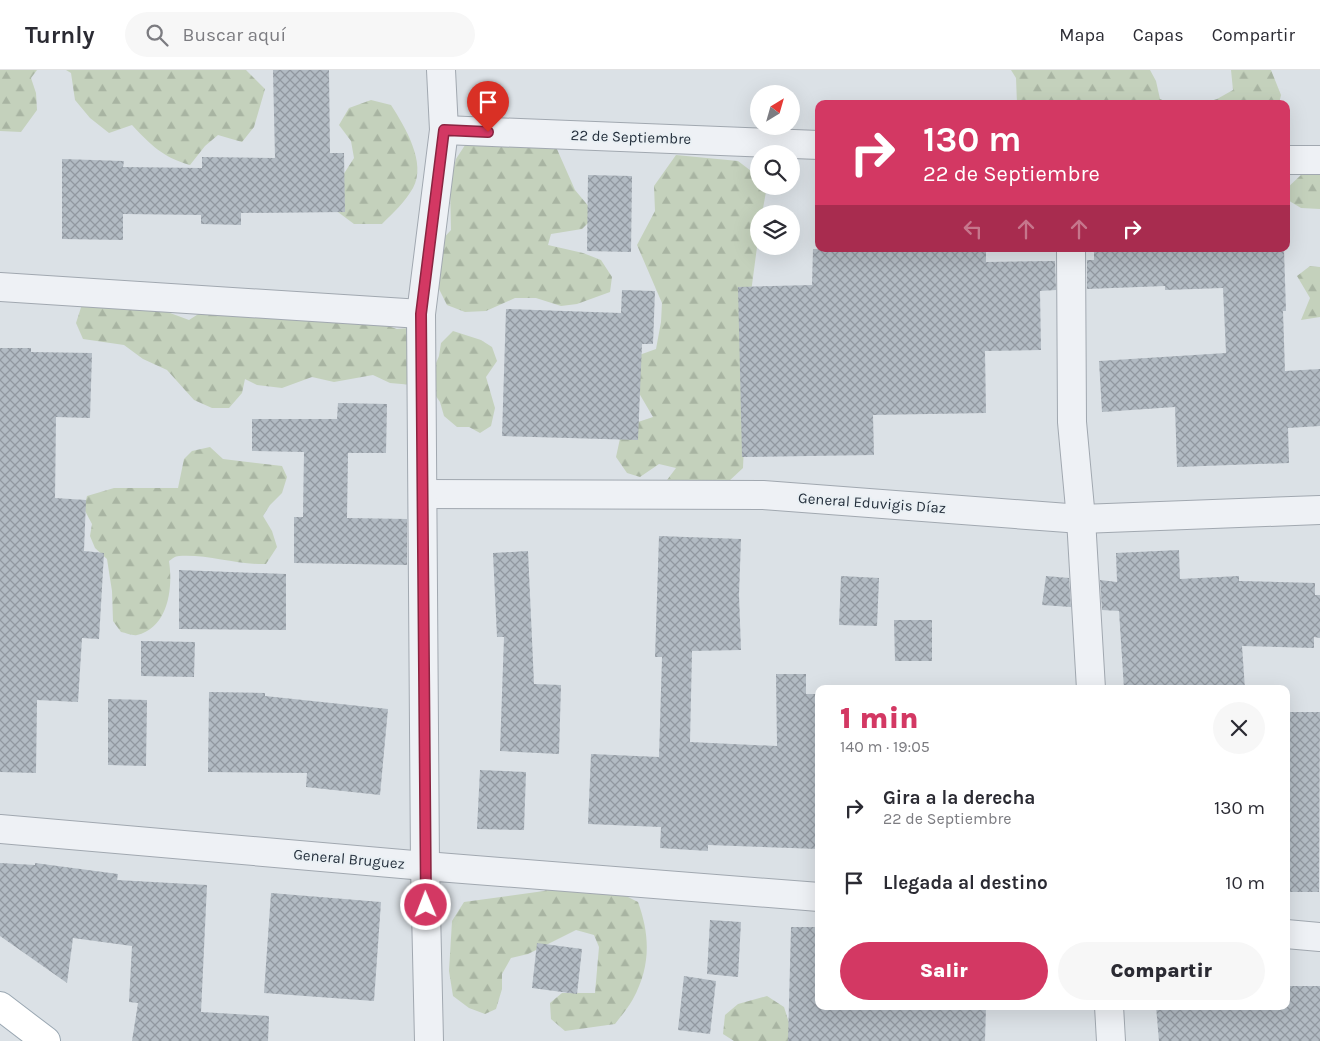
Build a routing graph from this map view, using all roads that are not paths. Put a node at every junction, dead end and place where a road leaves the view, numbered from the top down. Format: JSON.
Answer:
{"nodes":[{"id":1,"x":441,"y":70,"type":"edge"},
{"id":2,"x":444,"y":130,"type":"junction"},
{"id":3,"x":815,"y":144,"type":"edge"},
{"id":4,"x":1290,"y":160,"type":"edge"},
{"id":5,"x":1320,"y":160,"type":"edge"},
{"id":6,"x":1070,"y":252,"type":"edge"},
{"id":7,"x":0,"y":287,"type":"edge"},
{"id":8,"x":421,"y":314,"type":"junction"},
{"id":9,"x":423,"y":494,"type":"junction"},
{"id":10,"x":1320,"y":510,"type":"edge"},
{"id":11,"x":1081,"y":519,"type":"junction"},
{"id":12,"x":1092,"y":685,"type":"edge"},
{"id":13,"x":0,"y":829,"type":"edge"},
{"id":14,"x":425,"y":866,"type":"junction"},
{"id":15,"x":815,"y":898,"type":"edge"},
{"id":16,"x":1290,"y":934,"type":"edge"},
{"id":17,"x":1320,"y":937,"type":"edge"},
{"id":18,"x":0,"y":1006,"type":"edge"},
{"id":19,"x":1109,"y":1010,"type":"edge"},
{"id":20,"x":46,"y":1041,"type":"edge"},
{"id":21,"x":429,"y":1041,"type":"edge"},
{"id":22,"x":1111,"y":1041,"type":"edge"}],
"edges":[{"from":1,"to":2,"type":"street"},
{"from":2,"to":3,"type":"street","name":"22 de Septiembre"},
{"from":2,"to":8,"type":"street"},
{"from":4,"to":5,"type":"street"},
{"from":6,"to":11,"type":"street"},
{"from":7,"to":8,"type":"street"},
{"from":8,"to":9,"type":"street"},
{"from":9,"to":11,"type":"street","name":"General Eduvigis Díaz"},
{"from":9,"to":14,"type":"street"},
{"from":10,"to":11,"type":"street","name":"General Eduvigis Díaz"},
{"from":11,"to":12,"type":"street"},
{"from":13,"to":14,"type":"street","name":"General Bruguez"},
{"from":14,"to":15,"type":"street","name":"General Bruguez"},
{"from":14,"to":21,"type":"street"},
{"from":16,"to":17,"type":"street"},
{"from":18,"to":20,"type":"main road"},
{"from":19,"to":22,"type":"street"}]}
